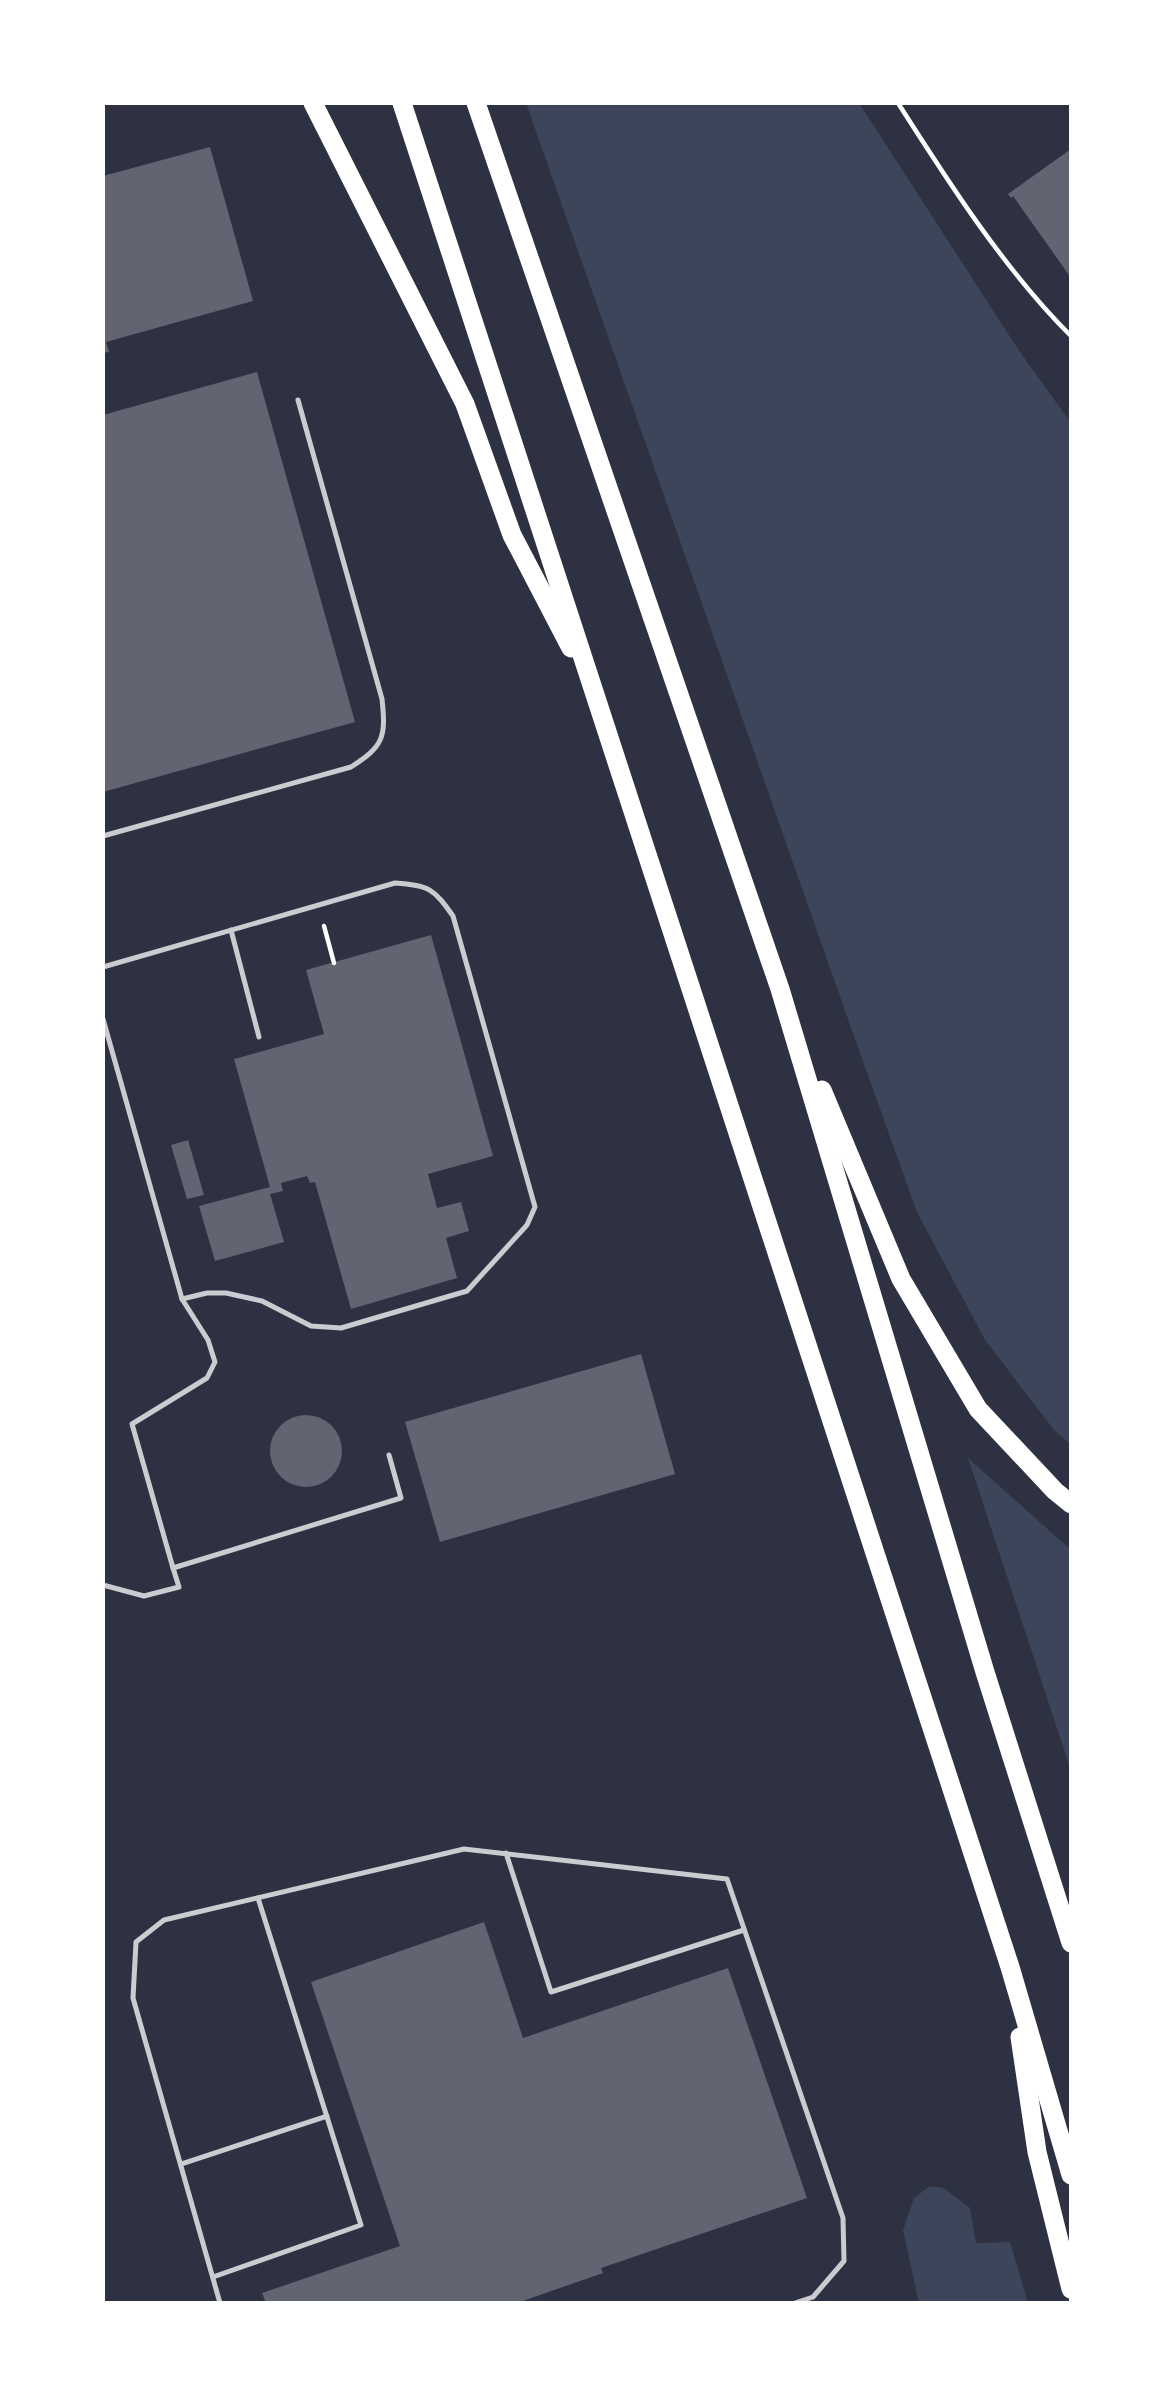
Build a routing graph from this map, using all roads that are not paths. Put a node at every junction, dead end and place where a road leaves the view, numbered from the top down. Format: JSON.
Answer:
{"nodes":[{"id":1,"x":313,"y":103,"type":"edge"},
{"id":2,"x":402,"y":103,"type":"edge"},
{"id":3,"x":476,"y":103,"type":"edge"},
{"id":4,"x":298,"y":400,"type":"dead end"},
{"id":5,"x":598,"y":699,"type":"junction"},
{"id":6,"x":103,"y":836,"type":"edge"},
{"id":7,"x":231,"y":930,"type":"junction"},
{"id":8,"x":103,"y":967,"type":"edge"},
{"id":9,"x":780,"y":989,"type":"junction"},
{"id":10,"x":103,"y":1018,"type":"edge"},
{"id":11,"x":259,"y":1037,"type":"dead end"},
{"id":12,"x":182,"y":1300,"type":"junction"},
{"id":13,"x":389,"y":1455,"type":"dead end"},
{"id":14,"x":1071,"y":1504,"type":"edge"},
{"id":15,"x":173,"y":1568,"type":"junction"},
{"id":16,"x":103,"y":1585,"type":"edge"},
{"id":17,"x":506,"y":1853,"type":"junction"},
{"id":18,"x":258,"y":1898,"type":"junction"},
{"id":19,"x":744,"y":1930,"type":"junction"},
{"id":20,"x":1071,"y":1943,"type":"edge"},
{"id":21,"x":1010,"y":1967,"type":"junction"},
{"id":22,"x":327,"y":2116,"type":"junction"},
{"id":23,"x":181,"y":2164,"type":"junction"},
{"id":24,"x":1071,"y":2175,"type":"edge"},
{"id":25,"x":213,"y":2277,"type":"junction"},
{"id":26,"x":1071,"y":2289,"type":"edge"},
{"id":27,"x":814,"y":2300,"type":"edge"},
{"id":28,"x":220,"y":2303,"type":"edge"},
{"id":29,"x":795,"y":2303,"type":"edge"}],
"edges":[{"from":1,"to":5,"type":"highway"},
{"from":2,"to":5,"type":"highway"},
{"from":3,"to":9,"type":"highway"},
{"from":4,"to":6,"type":"lane"},
{"from":5,"to":21,"type":"highway"},
{"from":7,"to":8,"type":"lane"},
{"from":7,"to":11,"type":"lane"},
{"from":7,"to":12,"type":"lane"},
{"from":9,"to":14,"type":"highway"},
{"from":9,"to":20,"type":"highway"},
{"from":10,"to":12,"type":"lane"},
{"from":12,"to":15,"type":"lane"},
{"from":13,"to":15,"type":"lane"},
{"from":15,"to":16,"type":"lane"},
{"from":17,"to":18,"type":"lane"},
{"from":17,"to":19,"type":"lane"},
{"from":17,"to":19,"type":"lane"},
{"from":18,"to":22,"type":"lane"},
{"from":18,"to":23,"type":"lane"},
{"from":19,"to":27,"type":"lane"},
{"from":21,"to":24,"type":"highway"},
{"from":21,"to":26,"type":"highway"},
{"from":22,"to":23,"type":"lane"},
{"from":22,"to":25,"type":"lane"},
{"from":23,"to":25,"type":"lane"},
{"from":25,"to":28,"type":"lane"},
{"from":27,"to":29,"type":"lane"}]}
